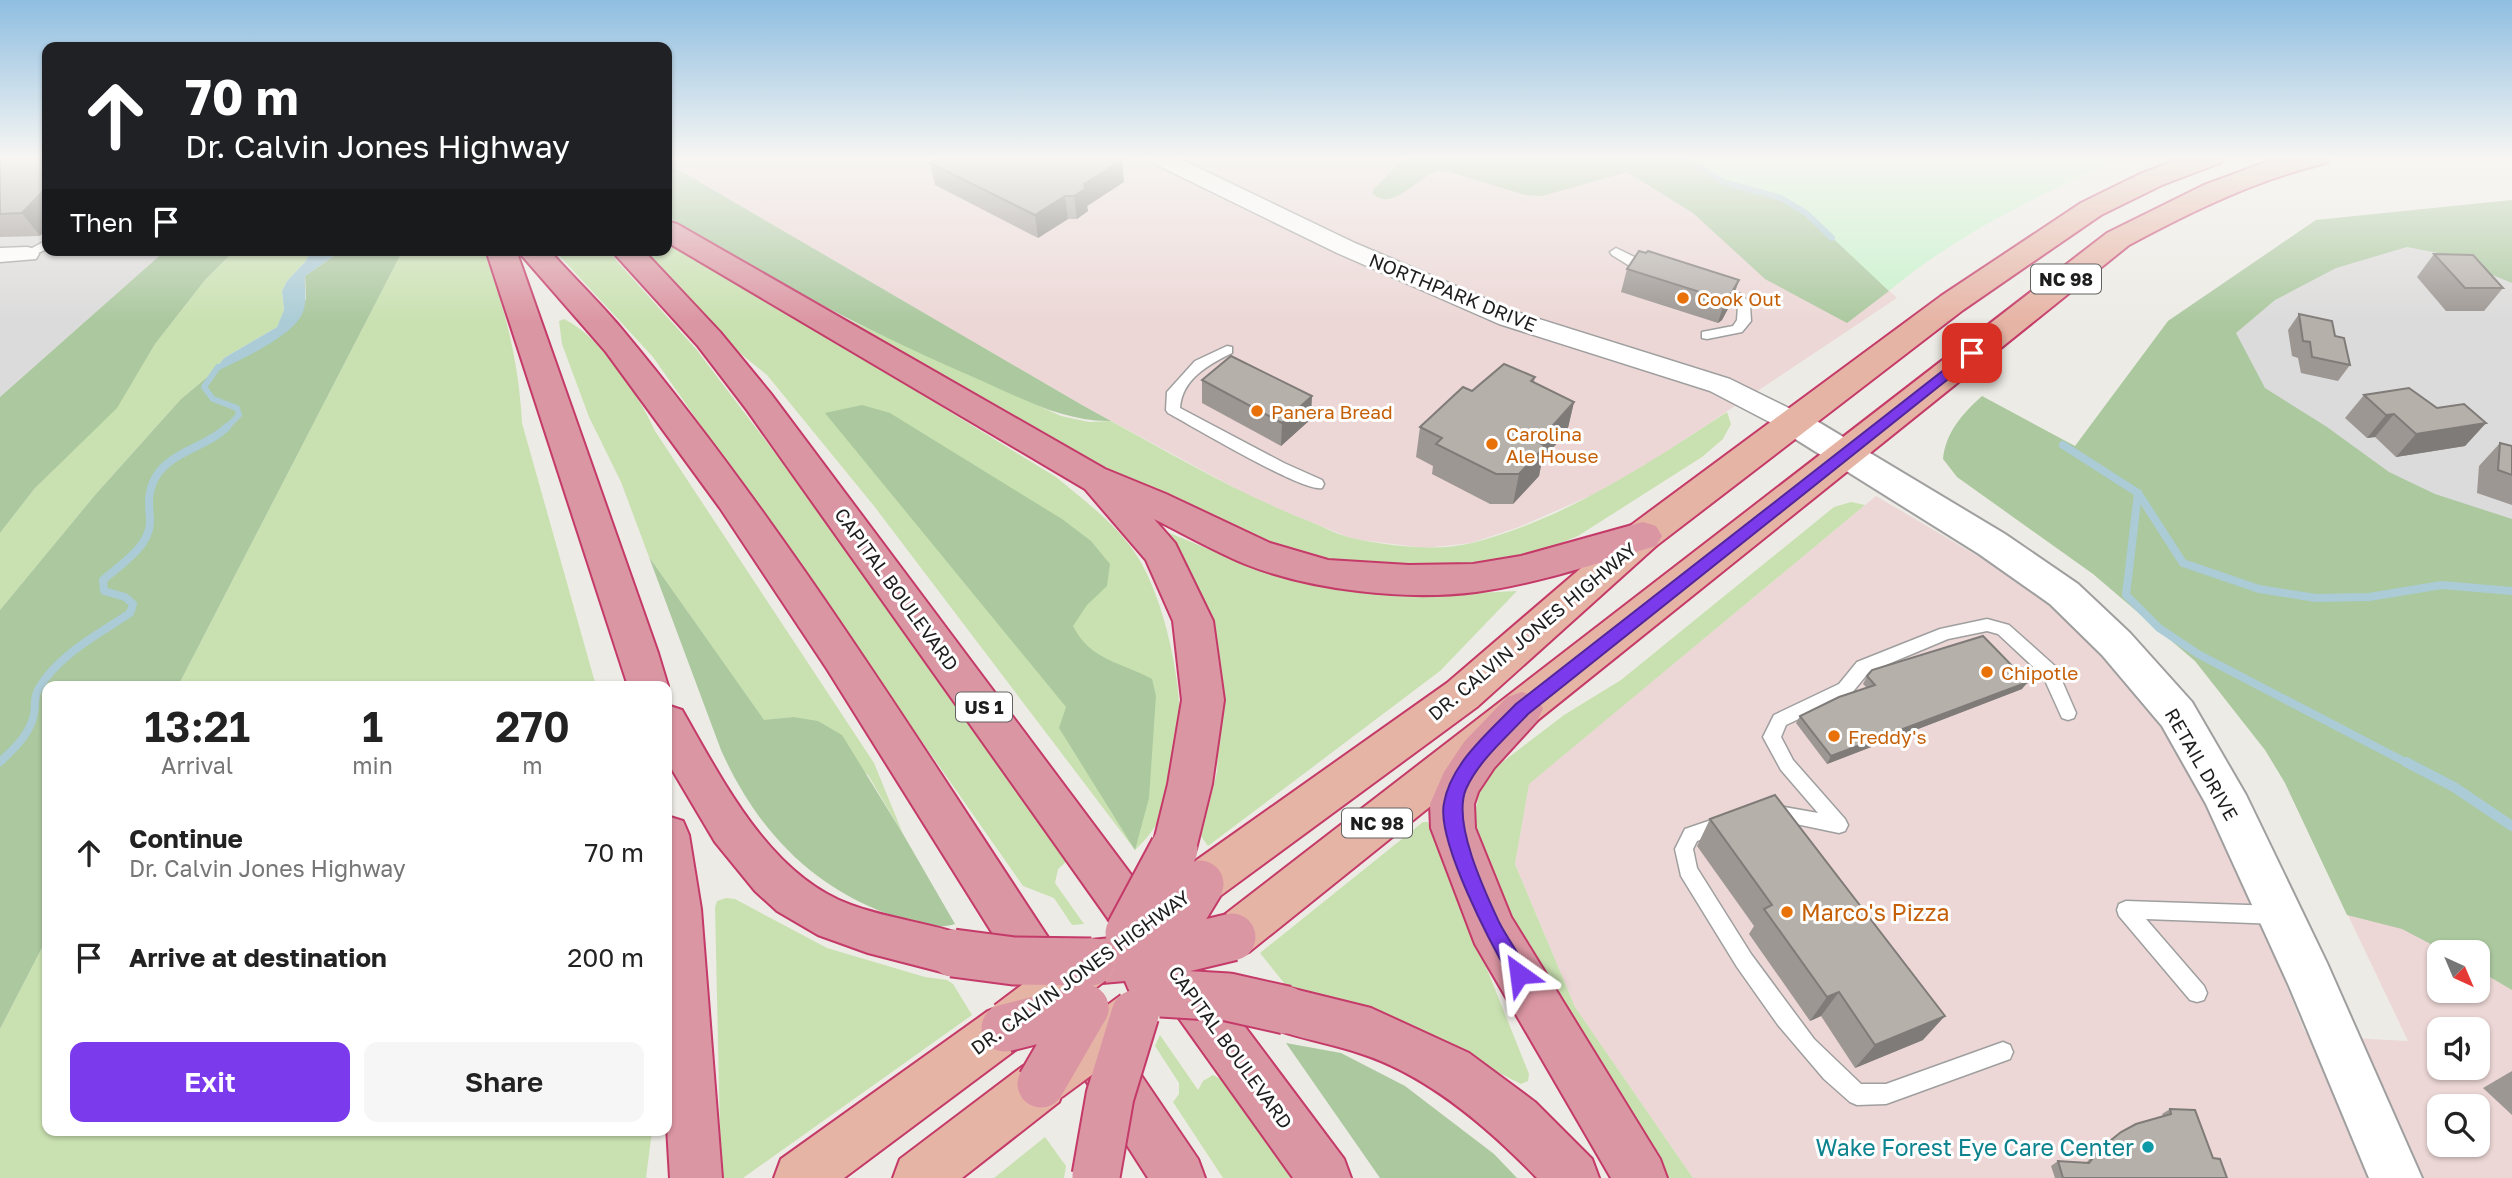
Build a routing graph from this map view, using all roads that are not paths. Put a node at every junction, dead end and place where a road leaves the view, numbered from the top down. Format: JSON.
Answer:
{"nodes":[{"id":1,"x":1272,"y":212,"type":"edge"},
{"id":2,"x":2087,"y":212,"type":"edge"},
{"id":3,"x":2168,"y":212,"type":"edge"},
{"id":4,"x":672,"y":233,"type":"edge"},
{"id":5,"x":37,"y":249,"type":"edge"},
{"id":6,"x":1616,"y":252,"type":"dead end"},
{"id":7,"x":0,"y":256,"type":"edge"},
{"id":8,"x":503,"y":256,"type":"edge"},
{"id":9,"x":537,"y":256,"type":"edge"},
{"id":10,"x":632,"y":256,"type":"edge"},
{"id":11,"x":1660,"y":272,"type":"edge"},
{"id":12,"x":1696,"y":283,"type":"edge"},
{"id":13,"x":1707,"y":335,"type":"dead end"},
{"id":14,"x":1227,"y":349,"type":"dead end"},
{"id":15,"x":1793,"y":422,"type":"junction"},
{"id":16,"x":1846,"y":455,"type":"junction"},
{"id":17,"x":1092,"y":478,"type":"junction"},
{"id":18,"x":1317,"y":484,"type":"dead end"},
{"id":19,"x":1643,"y":536,"type":"junction"},
{"id":20,"x":646,"y":681,"type":"edge"},
{"id":21,"x":1522,"y":709,"type":"junction"},
{"id":22,"x":2068,"y":713,"type":"dead end"},
{"id":23,"x":672,"y":731,"type":"edge"},
{"id":24,"x":1187,"y":867,"type":"junction"},
{"id":25,"x":672,"y":869,"type":"edge"},
{"id":26,"x":2280,"y":915,"type":"junction"},
{"id":27,"x":1126,"y":978,"type":"junction"},
{"id":28,"x":2197,"y":993,"type":"dead end"},
{"id":29,"x":2003,"y":1052,"type":"dead end"},
{"id":30,"x":1096,"y":1177,"type":"edge"},
{"id":31,"x":696,"y":1178,"type":"edge"},
{"id":32,"x":800,"y":1178,"type":"edge"},
{"id":33,"x":919,"y":1178,"type":"edge"},
{"id":34,"x":1178,"y":1178,"type":"edge"},
{"id":35,"x":1325,"y":1178,"type":"edge"},
{"id":36,"x":1573,"y":1178,"type":"edge"},
{"id":37,"x":1641,"y":1178,"type":"edge"},
{"id":38,"x":2396,"y":1178,"type":"edge"}],
"edges":[{"from":1,"to":15,"type":"street","name":"NORTHPARK DRIVE"},
{"from":2,"to":15,"type":"highway","name":"DR. CALVIN JONES HIGHWAY","number":"NC 98"},
{"from":3,"to":16,"type":"highway","number":"NC 98"},
{"from":4,"to":17,"type":"highway"},
{"from":5,"to":7,"type":"street"},
{"from":6,"to":11,"type":"lane"},
{"from":8,"to":20,"type":"highway"},
{"from":9,"to":34,"type":"highway"},
{"from":10,"to":35,"type":"highway","name":"CAPITAL BOULEVARD","number":"US 1"},
{"from":12,"to":13,"type":"lane"},
{"from":14,"to":18,"type":"lane"},
{"from":15,"to":16,"type":"street","name":"RETAIL DRIVE"},
{"from":15,"to":19,"type":"highway","name":"DR. CALVIN JONES HIGHWAY","number":"NC 98"},
{"from":16,"to":21,"type":"highway","number":"NC 98"},
{"from":16,"to":26,"type":"street","name":"RETAIL DRIVE"},
{"from":17,"to":19,"type":"highway"},
{"from":17,"to":24,"type":"highway"},
{"from":19,"to":24,"type":"highway","name":"DR. CALVIN JONES HIGHWAY","number":"NC 98"},
{"from":21,"to":27,"type":"highway","number":"NC 98","bridge":true},
{"from":21,"to":37,"type":"highway"},
{"from":22,"to":29,"type":"lane"},
{"from":23,"to":27,"type":"highway","bridge":true},
{"from":24,"to":27,"type":"highway","bridge":true},
{"from":25,"to":31,"type":"highway"},
{"from":26,"to":28,"type":"lane"},
{"from":26,"to":38,"type":"street","name":"RETAIL DRIVE"},
{"from":27,"to":30,"type":"highway","bridge":true},
{"from":27,"to":32,"type":"highway","name":"DR. CALVIN JONES HIGHWAY","bridge":true},
{"from":27,"to":33,"type":"highway","number":"NC 98","bridge":true},
{"from":27,"to":36,"type":"highway","bridge":true}]}
